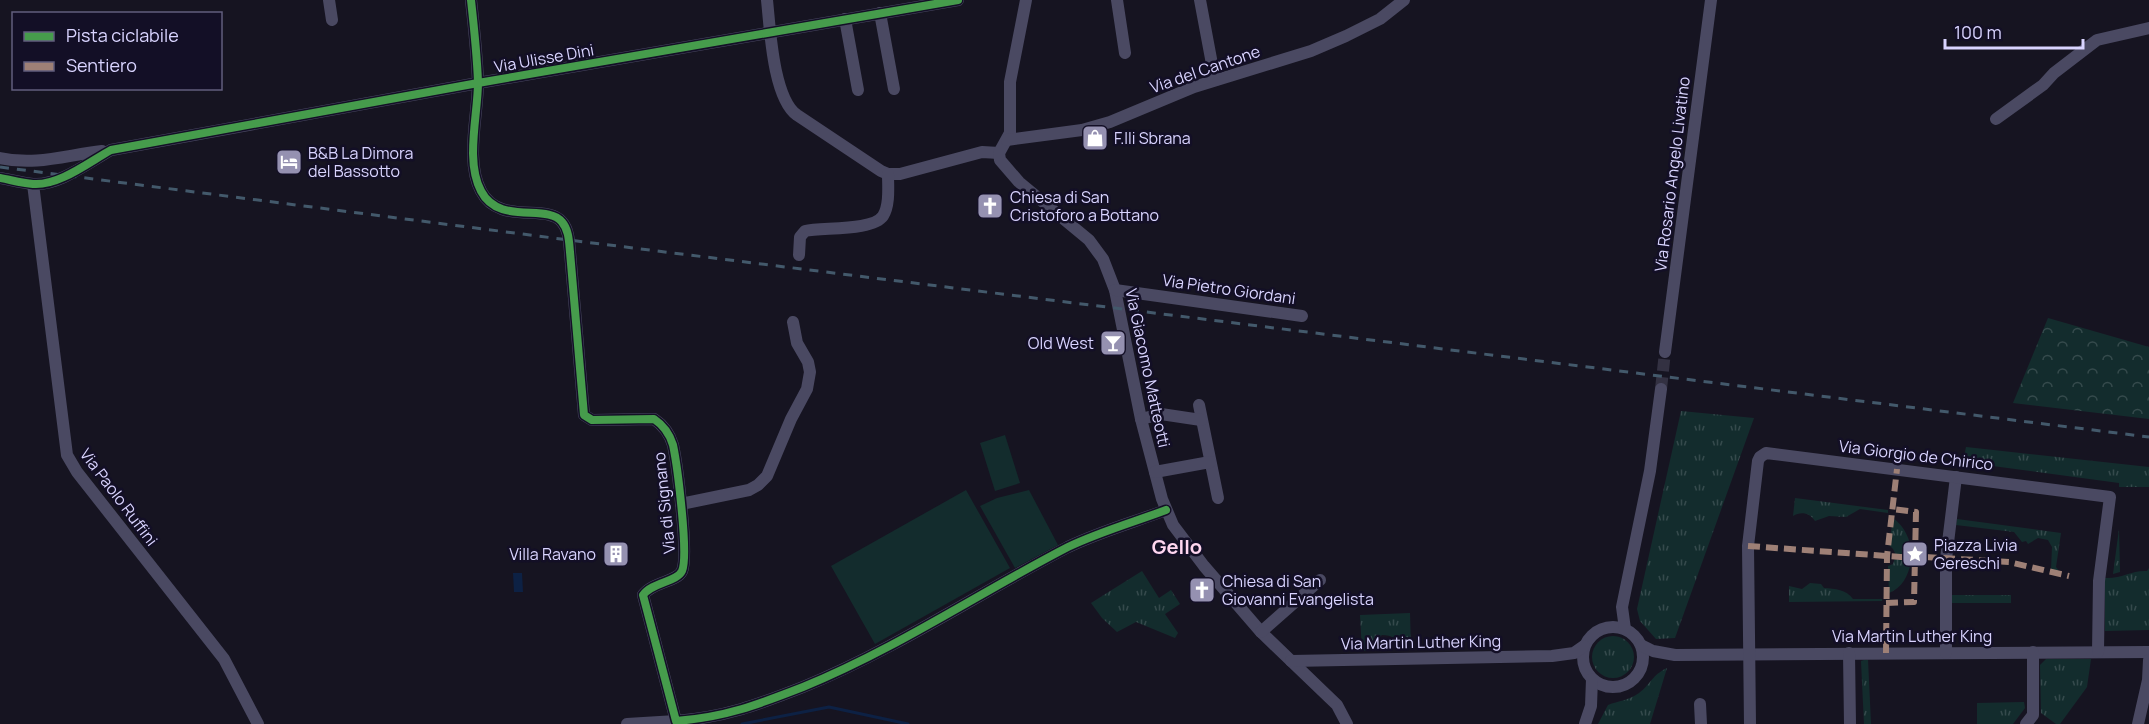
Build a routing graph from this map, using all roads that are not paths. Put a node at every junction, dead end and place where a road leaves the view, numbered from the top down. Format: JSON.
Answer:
{"nodes":[{"id":1,"x":329,"y":0,"type":"edge"},
{"id":2,"x":471,"y":0,"type":"edge"},
{"id":3,"x":767,"y":0,"type":"edge"},
{"id":4,"x":958,"y":0,"type":"edge"},
{"id":5,"x":1026,"y":0,"type":"edge"},
{"id":6,"x":1117,"y":0,"type":"edge"},
{"id":7,"x":1200,"y":0,"type":"edge"},
{"id":8,"x":1404,"y":0,"type":"edge"},
{"id":9,"x":1711,"y":0,"type":"edge"},
{"id":10,"x":880,"y":13,"type":"junction"},
{"id":11,"x":332,"y":20,"type":"dead end"},
{"id":12,"x":845,"y":20,"type":"junction"},
{"id":13,"x":2149,"y":28,"type":"edge"},
{"id":14,"x":771,"y":32,"type":"junction"},
{"id":15,"x":1125,"y":53,"type":"dead end"},
{"id":16,"x":1215,"y":80,"type":"junction"},
{"id":17,"x":478,"y":83,"type":"junction"},
{"id":18,"x":894,"y":89,"type":"dead end"},
{"id":19,"x":858,"y":90,"type":"dead end"},
{"id":20,"x":1996,"y":119,"type":"dead end"},
{"id":21,"x":1007,"y":140,"type":"junction"},
{"id":22,"x":111,"y":150,"type":"junction"},
{"id":23,"x":999,"y":153,"type":"junction"},
{"id":24,"x":0,"y":158,"type":"edge"},
{"id":25,"x":888,"y":174,"type":"junction"},
{"id":26,"x":0,"y":178,"type":"edge"},
{"id":27,"x":33,"y":184,"type":"junction"},
{"id":28,"x":799,"y":255,"type":"dead end"},
{"id":29,"x":1115,"y":290,"type":"junction"},
{"id":30,"x":1302,"y":316,"type":"dead end"},
{"id":31,"x":793,"y":322,"type":"dead end"},
{"id":32,"x":1665,"y":352,"type":"tunnel mouth"},
{"id":33,"x":1661,"y":389,"type":"tunnel mouth"},
{"id":34,"x":1199,"y":405,"type":"dead end"},
{"id":35,"x":1141,"y":419,"type":"junction"},
{"id":36,"x":1201,"y":420,"type":"junction"},
{"id":37,"x":1210,"y":462,"type":"junction"},
{"id":38,"x":1155,"y":472,"type":"junction"},
{"id":39,"x":1956,"y":477,"type":"junction"},
{"id":40,"x":1218,"y":498,"type":"dead end"},
{"id":41,"x":681,"y":504,"type":"junction"},
{"id":42,"x":1166,"y":510,"type":"junction"},
{"id":43,"x":1320,"y":580,"type":"dead end"},
{"id":44,"x":1622,"y":607,"type":"junction"},
{"id":45,"x":1607,"y":627,"type":"junction"},
{"id":46,"x":1625,"y":629,"type":"junction"},
{"id":47,"x":1261,"y":632,"type":"junction"},
{"id":48,"x":1641,"y":645,"type":"junction"},
{"id":49,"x":1584,"y":646,"type":"junction"},
{"id":50,"x":1946,"y":652,"type":"junction"},
{"id":51,"x":2033,"y":652,"type":"junction"},
{"id":52,"x":2098,"y":652,"type":"junction"},
{"id":53,"x":2143,"y":652,"type":"edge"},
{"id":54,"x":1749,"y":653,"type":"junction"},
{"id":55,"x":1849,"y":653,"type":"junction"},
{"id":56,"x":1675,"y":655,"type":"junction"},
{"id":57,"x":1552,"y":656,"type":"junction"},
{"id":58,"x":2149,"y":660,"type":"edge"},
{"id":59,"x":1291,"y":661,"type":"junction"},
{"id":60,"x":2149,"y":667,"type":"edge"},
{"id":61,"x":1641,"y":668,"type":"junction"},
{"id":62,"x":1589,"y":675,"type":"junction"},
{"id":63,"x":1612,"y":688,"type":"junction"},
{"id":64,"x":1700,"y":704,"type":"dead end"},
{"id":65,"x":2146,"y":704,"type":"edge"},
{"id":66,"x":1591,"y":705,"type":"junction"},
{"id":67,"x":676,"y":721,"type":"junction"},
{"id":68,"x":258,"y":724,"type":"edge"},
{"id":69,"x":627,"y":724,"type":"edge"},
{"id":70,"x":1347,"y":724,"type":"edge"},
{"id":71,"x":1585,"y":724,"type":"edge"},
{"id":72,"x":1701,"y":724,"type":"edge"},
{"id":73,"x":1750,"y":724,"type":"edge"},
{"id":74,"x":1850,"y":724,"type":"edge"},
{"id":75,"x":2026,"y":724,"type":"edge"},
{"id":76,"x":2138,"y":724,"type":"edge"}],
"edges":[{"from":1,"to":11,"type":"street"},
{"from":2,"to":17,"type":"street","name":"Via di Signano"},
{"from":3,"to":14,"type":"street"},
{"from":4,"to":10,"type":"street","name":"Via Ulisse Dini"},
{"from":5,"to":21,"type":"street"},
{"from":6,"to":15,"type":"street"},
{"from":7,"to":16,"type":"street"},
{"from":8,"to":16,"type":"street","name":"Via del Cantone"},
{"from":9,"to":32,"type":"street","name":"Via Rosario Angelo Livatino"},
{"from":10,"to":12,"type":"street","name":"Via Ulisse Dini"},
{"from":10,"to":18,"type":"street"},
{"from":12,"to":14,"type":"street","name":"Via Ulisse Dini"},
{"from":12,"to":19,"type":"street"},
{"from":13,"to":20,"type":"street"},
{"from":14,"to":17,"type":"street","name":"Via Ulisse Dini"},
{"from":14,"to":25,"type":"street"},
{"from":16,"to":21,"type":"street","name":"Via del Cantone"},
{"from":17,"to":22,"type":"street","name":"Via Ulisse Dini"},
{"from":17,"to":41,"type":"street","name":"Via di Signano"},
{"from":21,"to":23,"type":"street"},
{"from":22,"to":24,"type":"street"},
{"from":22,"to":27,"type":"street","name":"Via Ulisse Dini"},
{"from":23,"to":25,"type":"street"},
{"from":23,"to":29,"type":"street","name":"Via Giacomo Matteotti"},
{"from":25,"to":28,"type":"street"},
{"from":26,"to":27,"type":"street","name":"Via Ulisse Dini"},
{"from":27,"to":68,"type":"street","name":"Via Paolo Ruffini"},
{"from":29,"to":30,"type":"street","name":"Via Pietro Giordani"},
{"from":29,"to":35,"type":"street","name":"Via Giacomo Matteotti"},
{"from":31,"to":41,"type":"street"},
{"from":33,"to":44,"type":"street"},
{"from":34,"to":36,"type":"street"},
{"from":35,"to":36,"type":"street"},
{"from":35,"to":38,"type":"street","name":"Via Giacomo Matteotti"},
{"from":36,"to":37,"type":"street"},
{"from":37,"to":38,"type":"street"},
{"from":37,"to":40,"type":"street"},
{"from":38,"to":42,"type":"street","name":"Via Giacomo Matteotti"},
{"from":39,"to":50,"type":"street"},
{"from":39,"to":52,"type":"street","name":"Via Giorgio de Chirico"},
{"from":39,"to":54,"type":"street","name":"Via Giorgio de Chirico"},
{"from":41,"to":67,"type":"street","name":"Via di Signano"},
{"from":42,"to":47,"type":"street","name":"Via Giacomo Matteotti"},
{"from":42,"to":67,"type":"street"},
{"from":43,"to":47,"type":"street"},
{"from":44,"to":45,"type":"street"},
{"from":44,"to":46,"type":"street"},
{"from":45,"to":46,"type":"street"},
{"from":45,"to":49,"type":"street"},
{"from":46,"to":48,"type":"street"},
{"from":47,"to":59,"type":"street","name":"Via Giacomo Matteotti"},
{"from":48,"to":56,"type":"street"},
{"from":48,"to":61,"type":"street"},
{"from":49,"to":57,"type":"street"},
{"from":49,"to":62,"type":"street"},
{"from":50,"to":51,"type":"street","name":"Via Martin Luther King"},
{"from":50,"to":55,"type":"street","name":"Via Martin Luther King"},
{"from":51,"to":52,"type":"street","name":"Via Martin Luther King"},
{"from":51,"to":75,"type":"street"},
{"from":52,"to":53,"type":"street","name":"Via Martin Luther King"},
{"from":53,"to":60,"type":"street"},
{"from":54,"to":55,"type":"street","name":"Via Martin Luther King"},
{"from":54,"to":56,"type":"street","name":"Via Martin Luther King"},
{"from":54,"to":73,"type":"street"},
{"from":55,"to":74,"type":"street"},
{"from":56,"to":61,"type":"street"},
{"from":57,"to":59,"type":"street","name":"Via Martin Luther King"},
{"from":57,"to":62,"type":"street"},
{"from":58,"to":60,"type":"street"},
{"from":59,"to":70,"type":"street","name":"Via Giacomo Matteotti"},
{"from":60,"to":65,"type":"street"},
{"from":61,"to":63,"type":"street"},
{"from":62,"to":63,"type":"street"},
{"from":62,"to":66,"type":"street"},
{"from":63,"to":66,"type":"street"},
{"from":64,"to":72,"type":"street"},
{"from":65,"to":76,"type":"street"},
{"from":66,"to":71,"type":"street"},
{"from":67,"to":69,"type":"street"}]}
